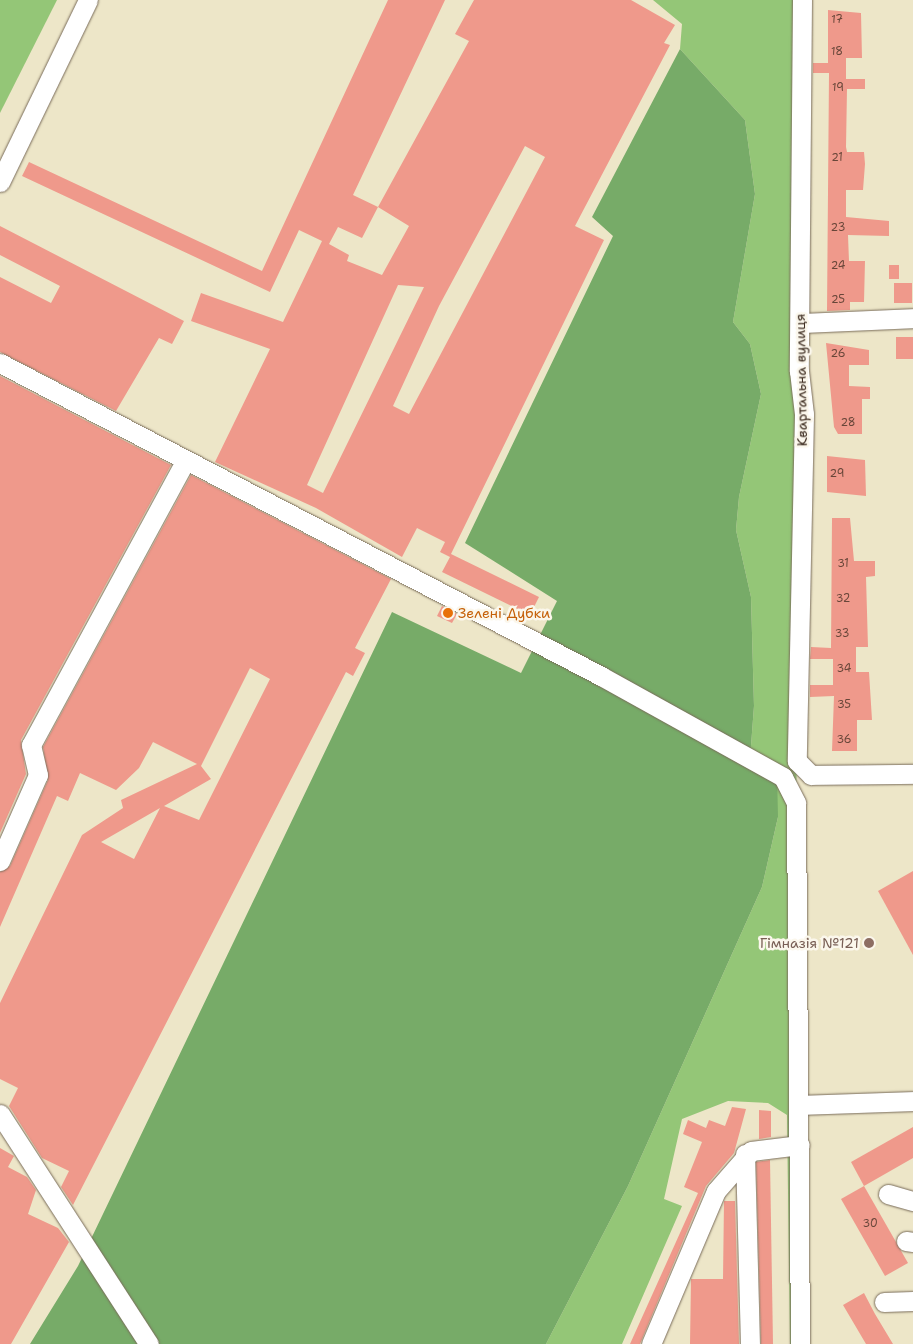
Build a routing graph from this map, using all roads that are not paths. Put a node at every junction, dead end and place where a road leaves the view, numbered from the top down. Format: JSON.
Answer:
{"nodes":[{"id":1,"x":88,"y":0,"type":"edge"},
{"id":2,"x":802,"y":0,"type":"edge"},
{"id":3,"x":0,"y":182,"type":"edge"},
{"id":4,"x":913,"y":318,"type":"edge"},
{"id":5,"x":800,"y":323,"type":"junction"},
{"id":6,"x":0,"y":363,"type":"edge"},
{"id":7,"x":186,"y":460,"type":"junction"},
{"id":8,"x":913,"y":774,"type":"edge"},
{"id":9,"x":0,"y":861,"type":"edge"},
{"id":10,"x":913,"y":1101,"type":"edge"},
{"id":11,"x":800,"y":1105,"type":"junction"},
{"id":12,"x":0,"y":1114,"type":"edge"},
{"id":13,"x":800,"y":1145,"type":"junction"},
{"id":14,"x":746,"y":1154,"type":"junction"},
{"id":15,"x":888,"y":1194,"type":"dead end"},
{"id":16,"x":913,"y":1201,"type":"edge"},
{"id":17,"x":913,"y":1301,"type":"edge"},
{"id":18,"x":884,"y":1302,"type":"dead end"},
{"id":19,"x":148,"y":1344,"type":"edge"},
{"id":20,"x":651,"y":1344,"type":"edge"},
{"id":21,"x":750,"y":1344,"type":"edge"},
{"id":22,"x":800,"y":1344,"type":"edge"}],
"edges":[{"from":1,"to":3,"type":"street"},
{"from":2,"to":5,"type":"street","name":"Квартальна вулиця"},
{"from":4,"to":5,"type":"street"},
{"from":5,"to":8,"type":"street","name":"Квартальна вулиця"},
{"from":6,"to":7,"type":"street"},
{"from":7,"to":9,"type":"street"},
{"from":7,"to":11,"type":"street"},
{"from":10,"to":11,"type":"street"},
{"from":11,"to":13,"type":"street"},
{"from":12,"to":19,"type":"street"},
{"from":13,"to":14,"type":"street"},
{"from":13,"to":22,"type":"street"},
{"from":14,"to":20,"type":"street"},
{"from":14,"to":21,"type":"street"},
{"from":15,"to":16,"type":"street"},
{"from":17,"to":18,"type":"street"}]}
